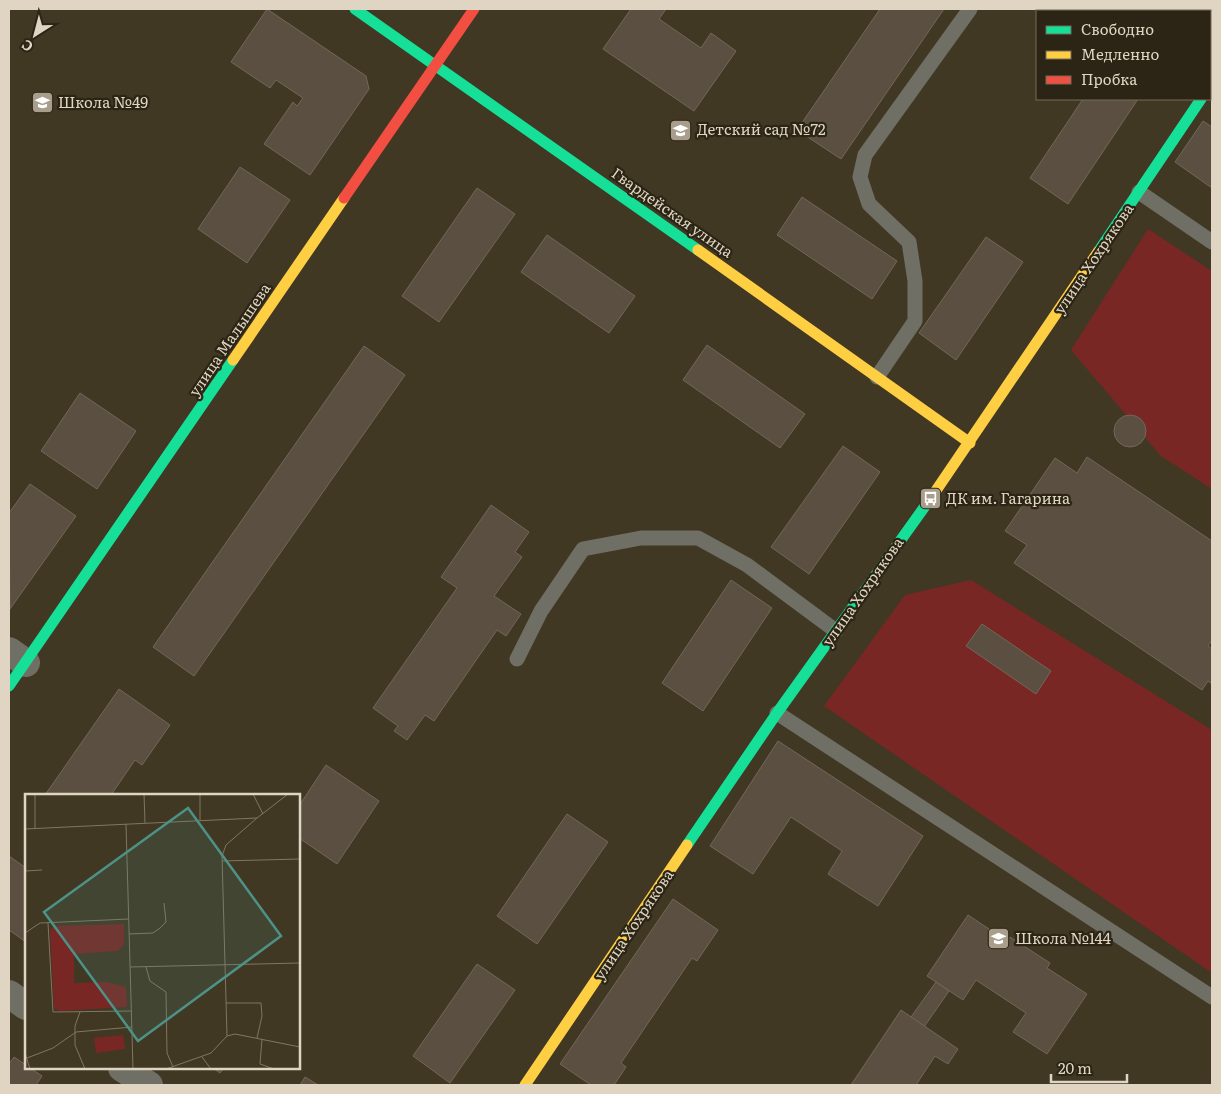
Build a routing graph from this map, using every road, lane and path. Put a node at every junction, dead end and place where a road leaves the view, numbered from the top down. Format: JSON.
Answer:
{"nodes":[{"id":1,"x":355,"y":9,"type":"edge"},
{"id":2,"x":474,"y":9,"type":"edge"},
{"id":3,"x":970,"y":9,"type":"edge"},
{"id":4,"x":436,"y":64,"type":"junction"},
{"id":5,"x":1204,"y":100,"type":"edge"},
{"id":6,"x":1139,"y":192,"type":"junction"},
{"id":7,"x":1212,"y":242,"type":"edge"},
{"id":8,"x":877,"y":377,"type":"junction"},
{"id":9,"x":970,"y":444,"type":"junction"},
{"id":10,"x":836,"y":631,"type":"junction"},
{"id":11,"x":18,"y":657,"type":"edge"},
{"id":12,"x":516,"y":659,"type":"dead end"},
{"id":13,"x":9,"y":686,"type":"edge"},
{"id":14,"x":777,"y":713,"type":"junction"},
{"id":15,"x":9,"y":994,"type":"edge"},
{"id":16,"x":1212,"y":998,"type":"edge"},
{"id":17,"x":25,"y":1005,"type":"edge"},
{"id":18,"x":124,"y":1069,"type":"edge"},
{"id":19,"x":149,"y":1085,"type":"edge"},
{"id":20,"x":525,"y":1085,"type":"edge"}],
"edges":[{"from":1,"to":4,"type":"street","name":"Гвардейская улица"},
{"from":2,"to":4,"type":"street","name":"улица Малышева"},
{"from":3,"to":8,"type":"lane"},
{"from":4,"to":8,"type":"street","name":"Гвардейская улица"},
{"from":4,"to":11,"type":"street","name":"улица Малышева"},
{"from":5,"to":6,"type":"street","name":"улица Хохрякова"},
{"from":6,"to":7,"type":"lane"},
{"from":6,"to":9,"type":"street","name":"улица Хохрякова"},
{"from":8,"to":9,"type":"street","name":"Гвардейская улица"},
{"from":9,"to":10,"type":"street","name":"улица Хохрякова"},
{"from":10,"to":12,"type":"lane"},
{"from":10,"to":14,"type":"street","name":"улица Хохрякова"},
{"from":11,"to":13,"type":"street","name":"улица Малышева"},
{"from":14,"to":16,"type":"lane"},
{"from":14,"to":20,"type":"street","name":"улица Хохрякова"},
{"from":15,"to":17,"type":"street"},
{"from":18,"to":19,"type":"street"}]}
